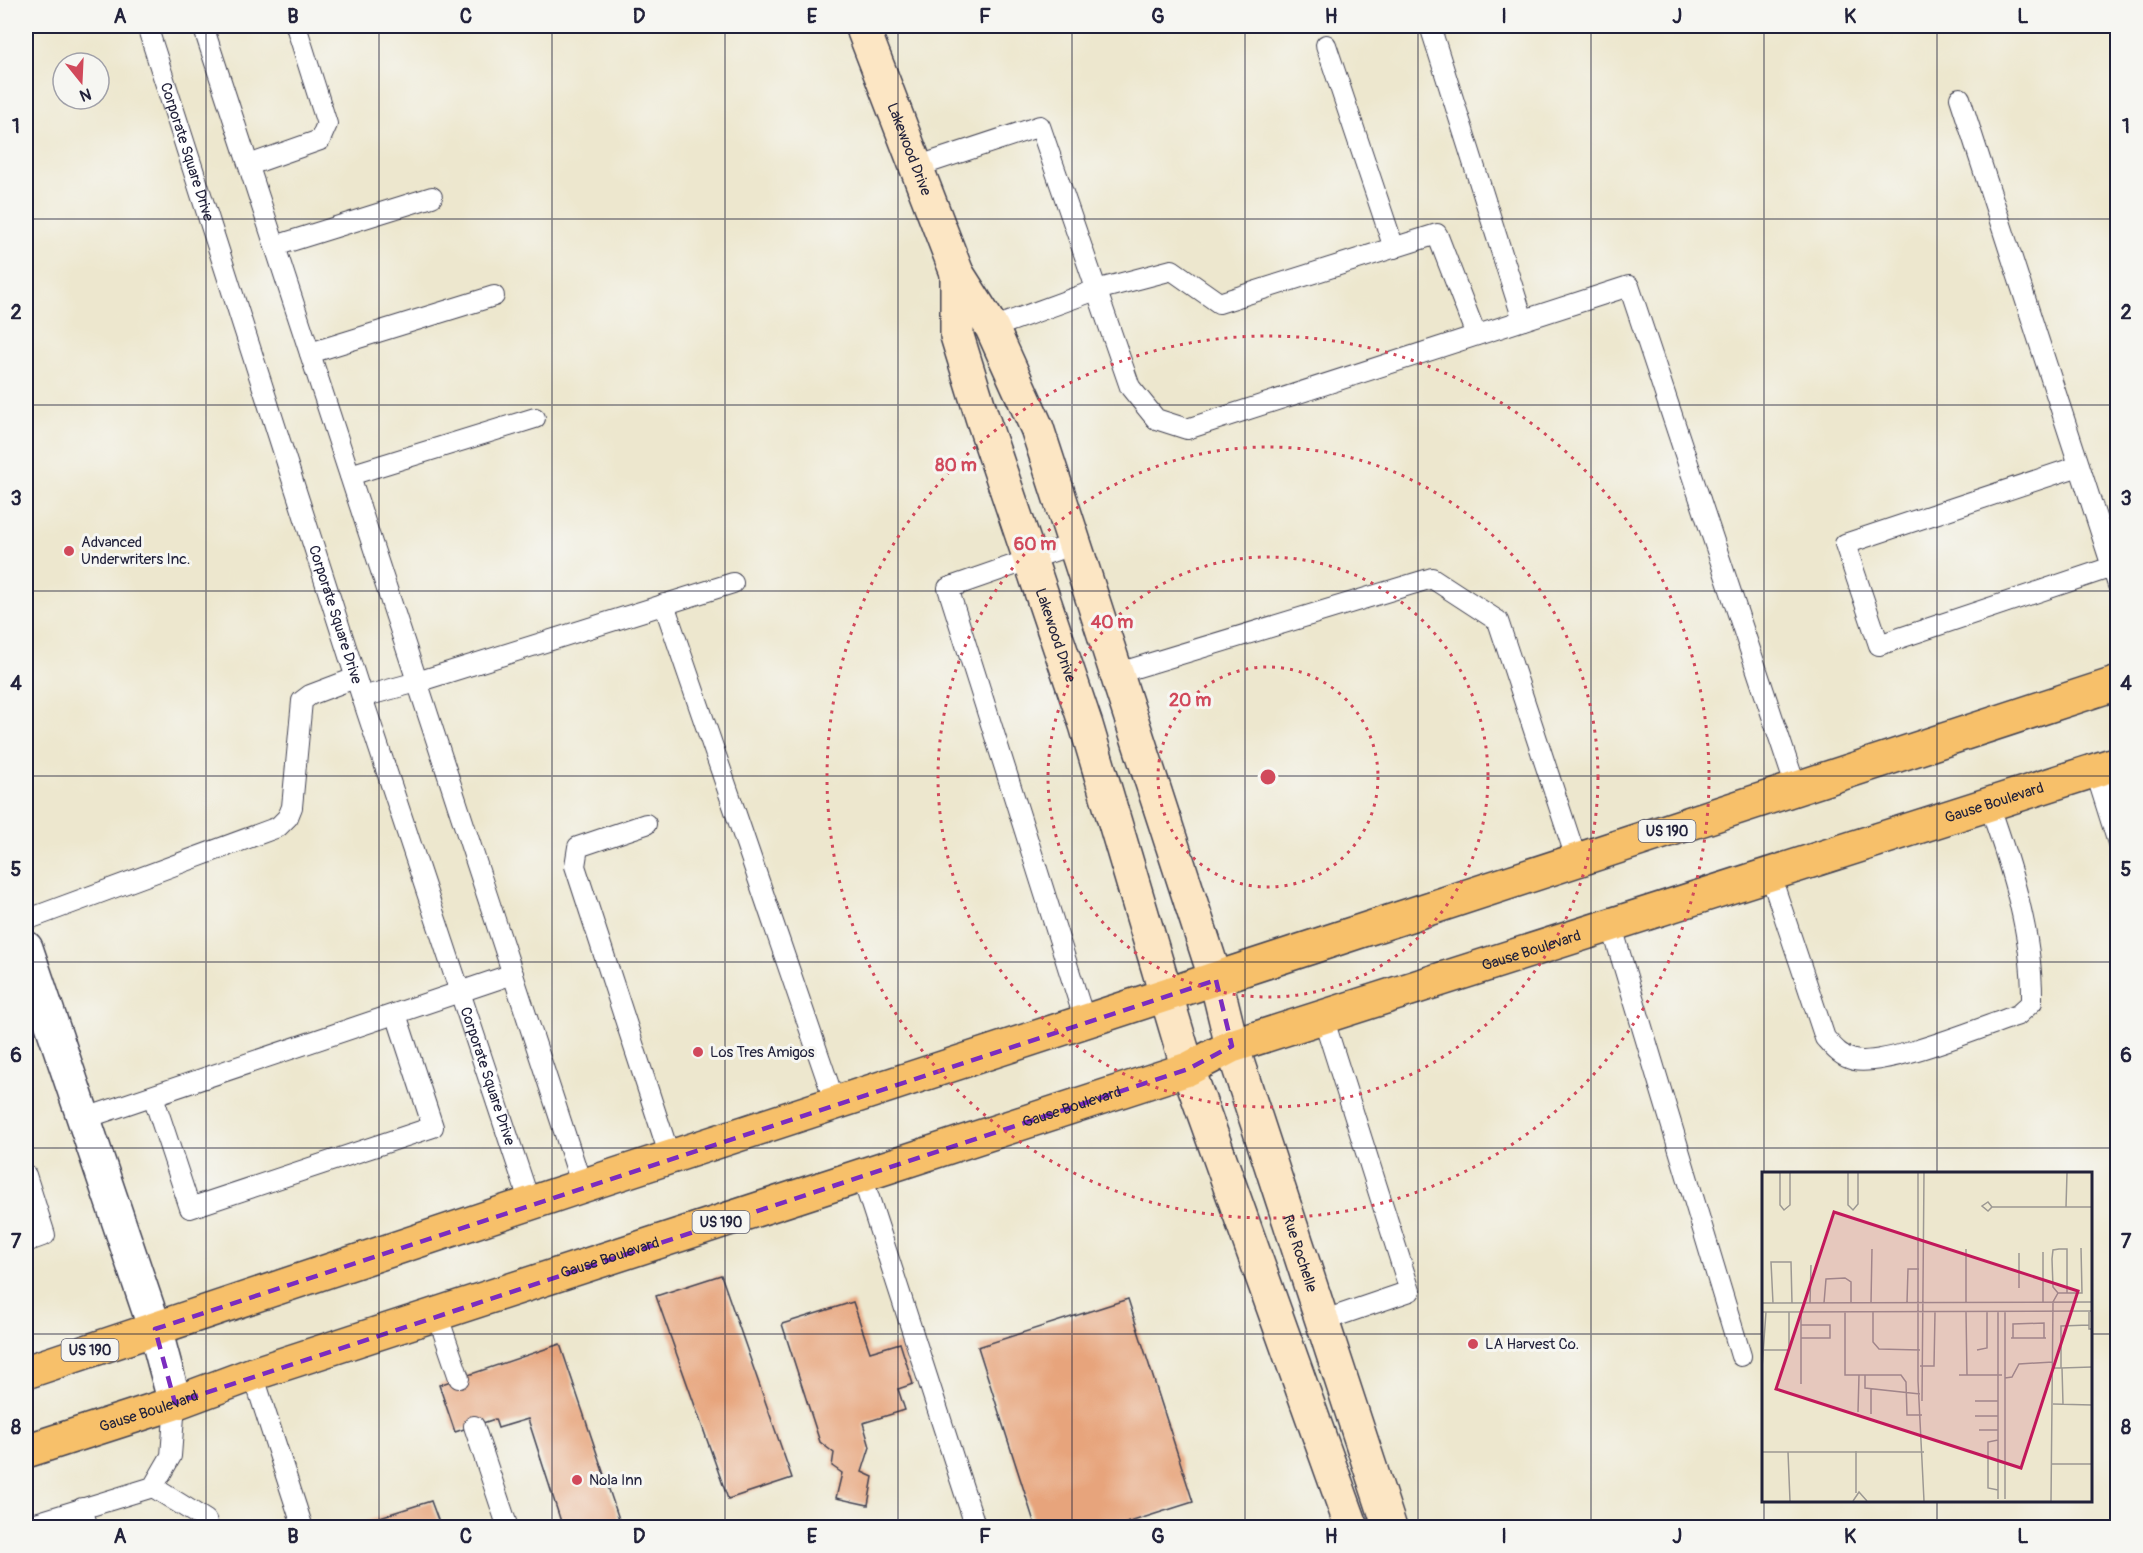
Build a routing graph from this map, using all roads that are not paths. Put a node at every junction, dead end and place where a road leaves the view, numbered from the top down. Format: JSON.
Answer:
{"nodes":[{"id":1,"x":203,"y":26,"type":"edge"},
{"id":2,"x":296,"y":26,"type":"edge"},
{"id":3,"x":862,"y":26,"type":"edge"},
{"id":4,"x":1431,"y":26,"type":"edge"},
{"id":5,"x":155,"y":28,"type":"edge"},
{"id":6,"x":1326,"y":45,"type":"dead end"},
{"id":7,"x":1960,"y":98,"type":"dead end"},
{"id":8,"x":249,"y":165,"type":"junction"},
{"id":9,"x":916,"y":167,"type":"junction"},
{"id":10,"x":432,"y":198,"type":"dead end"},
{"id":11,"x":275,"y":246,"type":"junction"},
{"id":12,"x":1394,"y":248,"type":"junction"},
{"id":13,"x":957,"y":273,"type":"junction"},
{"id":14,"x":1096,"y":290,"type":"junction"},
{"id":15,"x":494,"y":296,"type":"dead end"},
{"id":16,"x":1523,"y":320,"type":"junction"},
{"id":17,"x":992,"y":328,"type":"junction"},
{"id":18,"x":1476,"y":335,"type":"junction"},
{"id":19,"x":310,"y":354,"type":"junction"},
{"id":20,"x":535,"y":418,"type":"dead end"},
{"id":21,"x":2079,"y":466,"type":"junction"},
{"id":22,"x":350,"y":475,"type":"junction"},
{"id":23,"x":1074,"y":544,"type":"junction"},
{"id":24,"x":1029,"y":562,"type":"junction"},
{"id":25,"x":2115,"y":576,"type":"edge"},
{"id":26,"x":733,"y":582,"type":"dead end"},
{"id":27,"x":664,"y":604,"type":"junction"},
{"id":28,"x":1115,"y":674,"type":"junction"},
{"id":29,"x":355,"y":678,"type":"junction"},
{"id":30,"x":417,"y":682,"type":"junction"},
{"id":31,"x":2118,"y":683,"type":"edge"},
{"id":32,"x":1071,"y":684,"type":"junction"},
{"id":33,"x":362,"y":698,"type":"junction"},
{"id":34,"x":2106,"y":766,"type":"edge"},
{"id":35,"x":1796,"y":788,"type":"junction"},
{"id":36,"x":1989,"y":804,"type":"junction"},
{"id":37,"x":646,"y":824,"type":"dead end"},
{"id":38,"x":2118,"y":843,"type":"edge"},
{"id":39,"x":1577,"y":861,"type":"junction"},
{"id":40,"x":1770,"y":874,"type":"junction"},
{"id":41,"x":26,"y":921,"type":"edge"},
{"id":42,"x":1611,"y":924,"type":"junction"},
{"id":43,"x":26,"y":948,"type":"edge"},
{"id":44,"x":513,"y":974,"type":"junction"},
{"id":45,"x":1216,"y":980,"type":"junction"},
{"id":46,"x":461,"y":991,"type":"junction"},
{"id":47,"x":1167,"y":995,"type":"junction"},
{"id":48,"x":396,"y":1014,"type":"junction"},
{"id":49,"x":1323,"y":1017,"type":"junction"},
{"id":50,"x":1085,"y":1021,"type":"junction"},
{"id":51,"x":1232,"y":1046,"type":"junction"},
{"id":52,"x":1188,"y":1069,"type":"junction"},
{"id":53,"x":153,"y":1096,"type":"junction"},
{"id":54,"x":835,"y":1103,"type":"junction"},
{"id":55,"x":84,"y":1119,"type":"junction"},
{"id":56,"x":670,"y":1157,"type":"junction"},
{"id":57,"x":26,"y":1175,"type":"edge"},
{"id":58,"x":862,"y":1176,"type":"junction"},
{"id":59,"x":582,"y":1185,"type":"junction"},
{"id":60,"x":530,"y":1203,"type":"junction"},
{"id":61,"x":26,"y":1242,"type":"edge"},
{"id":62,"x":437,"y":1314,"type":"junction"},
{"id":63,"x":1322,"y":1321,"type":"junction"},
{"id":64,"x":155,"y":1329,"type":"junction"},
{"id":65,"x":1741,"y":1356,"type":"dead end"},
{"id":66,"x":26,"y":1372,"type":"edge"},
{"id":67,"x":253,"y":1374,"type":"junction"},
{"id":68,"x":459,"y":1378,"type":"dead end"},
{"id":69,"x":175,"y":1403,"type":"junction"},
{"id":70,"x":474,"y":1426,"type":"dead end"},
{"id":71,"x":26,"y":1451,"type":"edge"},
{"id":72,"x":153,"y":1487,"type":"junction"},
{"id":73,"x":82,"y":1508,"type":"junction"},
{"id":74,"x":26,"y":1526,"type":"edge"},
{"id":75,"x":88,"y":1527,"type":"edge"},
{"id":76,"x":209,"y":1527,"type":"edge"},
{"id":77,"x":303,"y":1527,"type":"edge"},
{"id":78,"x":508,"y":1527,"type":"edge"},
{"id":79,"x":976,"y":1527,"type":"edge"},
{"id":80,"x":1352,"y":1527,"type":"edge"},
{"id":81,"x":1390,"y":1527,"type":"edge"}],
"edges":[{"from":1,"to":8,"type":"lane"},
{"from":2,"to":8,"type":"lane"},
{"from":3,"to":9,"type":"street","name":"Lakewood Drive"},
{"from":4,"to":16,"type":"lane"},
{"from":5,"to":29,"type":"lane","name":"Corporate Square Drive"},
{"from":6,"to":12,"type":"lane"},
{"from":7,"to":21,"type":"lane"},
{"from":8,"to":11,"type":"lane"},
{"from":9,"to":13,"type":"street","name":"Lakewood Drive"},
{"from":9,"to":14,"type":"lane"},
{"from":10,"to":11,"type":"lane"},
{"from":11,"to":19,"type":"lane"},
{"from":12,"to":14,"type":"lane"},
{"from":12,"to":18,"type":"lane"},
{"from":13,"to":17,"type":"street","name":"Lakewood Drive"},
{"from":13,"to":24,"type":"street","name":"Lakewood Drive"},
{"from":14,"to":17,"type":"lane"},
{"from":14,"to":18,"type":"lane"},
{"from":15,"to":19,"type":"lane"},
{"from":16,"to":18,"type":"lane"},
{"from":16,"to":35,"type":"lane"},
{"from":17,"to":23,"type":"street","name":"Lakewood Drive"},
{"from":19,"to":22,"type":"lane"},
{"from":20,"to":22,"type":"lane"},
{"from":21,"to":25,"type":"lane"},
{"from":21,"to":25,"type":"lane"},
{"from":22,"to":30,"type":"lane"},
{"from":23,"to":24,"type":"lane"},
{"from":23,"to":28,"type":"street","name":"Lakewood Drive"},
{"from":24,"to":32,"type":"street","name":"Lakewood Drive"},
{"from":24,"to":50,"type":"lane"},
{"from":26,"to":27,"type":"lane"},
{"from":27,"to":30,"type":"lane"},
{"from":27,"to":54,"type":"lane"},
{"from":28,"to":32,"type":"street"},
{"from":28,"to":39,"type":"lane"},
{"from":28,"to":45,"type":"street","name":"Lakewood Drive"},
{"from":29,"to":33,"type":"lane","name":"Corporate Square Drive"},
{"from":29,"to":41,"type":"lane"},
{"from":30,"to":33,"type":"lane"},
{"from":30,"to":44,"type":"lane"},
{"from":31,"to":35,"type":"main road","number":"US 190"},
{"from":32,"to":47,"type":"street","name":"Lakewood Drive"},
{"from":33,"to":46,"type":"lane","name":"Corporate Square Drive"},
{"from":34,"to":36,"type":"main road","name":"Gause Boulevard","number":"US 190"},
{"from":34,"to":38,"type":"lane"},
{"from":35,"to":39,"type":"main road","number":"US 190"},
{"from":36,"to":40,"type":"main road","name":"Gause Boulevard","number":"US 190"},
{"from":36,"to":40,"type":"lane"},
{"from":37,"to":56,"type":"lane"},
{"from":39,"to":45,"type":"main road","number":"US 190"},
{"from":40,"to":42,"type":"main road","name":"Gause Boulevard","number":"US 190"},
{"from":42,"to":49,"type":"main road","name":"Gause Boulevard","number":"US 190"},
{"from":42,"to":65,"type":"lane"},
{"from":43,"to":55,"type":"street"},
{"from":44,"to":46,"type":"lane"},
{"from":44,"to":59,"type":"lane"},
{"from":45,"to":47,"type":"main road","number":"US 190"},
{"from":45,"to":51,"type":"street","name":"Rue Rochelle"},
{"from":46,"to":48,"type":"lane"},
{"from":46,"to":60,"type":"lane","name":"Corporate Square Drive"},
{"from":47,"to":50,"type":"main road","number":"US 190"},
{"from":47,"to":52,"type":"street"},
{"from":48,"to":53,"type":"lane"},
{"from":48,"to":53,"type":"lane"},
{"from":49,"to":51,"type":"main road","name":"Gause Boulevard","number":"US 190"},
{"from":49,"to":63,"type":"lane"},
{"from":50,"to":54,"type":"main road","number":"US 190"},
{"from":51,"to":52,"type":"main road","name":"Gause Boulevard","number":"US 190"},
{"from":51,"to":63,"type":"street","name":"Rue Rochelle"},
{"from":52,"to":58,"type":"main road","name":"Gause Boulevard","number":"US 190"},
{"from":52,"to":80,"type":"street"},
{"from":53,"to":55,"type":"lane"},
{"from":54,"to":56,"type":"main road","number":"US 190"},
{"from":55,"to":64,"type":"street"},
{"from":56,"to":59,"type":"main road","number":"US 190"},
{"from":57,"to":61,"type":"lane"},
{"from":58,"to":62,"type":"main road","name":"Gause Boulevard","number":"US 190"},
{"from":58,"to":79,"type":"lane"},
{"from":59,"to":60,"type":"main road","number":"US 190"},
{"from":60,"to":64,"type":"main road","number":"US 190"},
{"from":62,"to":67,"type":"main road","name":"Gause Boulevard","number":"US 190"},
{"from":62,"to":68,"type":"lane"},
{"from":63,"to":81,"type":"street","name":"Rue Rochelle"},
{"from":64,"to":66,"type":"main road","number":"US 190"},
{"from":64,"to":69,"type":"street"},
{"from":67,"to":69,"type":"main road","name":"Gause Boulevard","number":"US 190"},
{"from":67,"to":77,"type":"lane"},
{"from":69,"to":71,"type":"main road","name":"Gause Boulevard","number":"US 190"},
{"from":69,"to":72,"type":"lane"},
{"from":70,"to":78,"type":"lane"},
{"from":72,"to":73,"type":"lane"},
{"from":72,"to":76,"type":"lane"},
{"from":73,"to":74,"type":"lane"},
{"from":73,"to":75,"type":"lane"}]}
